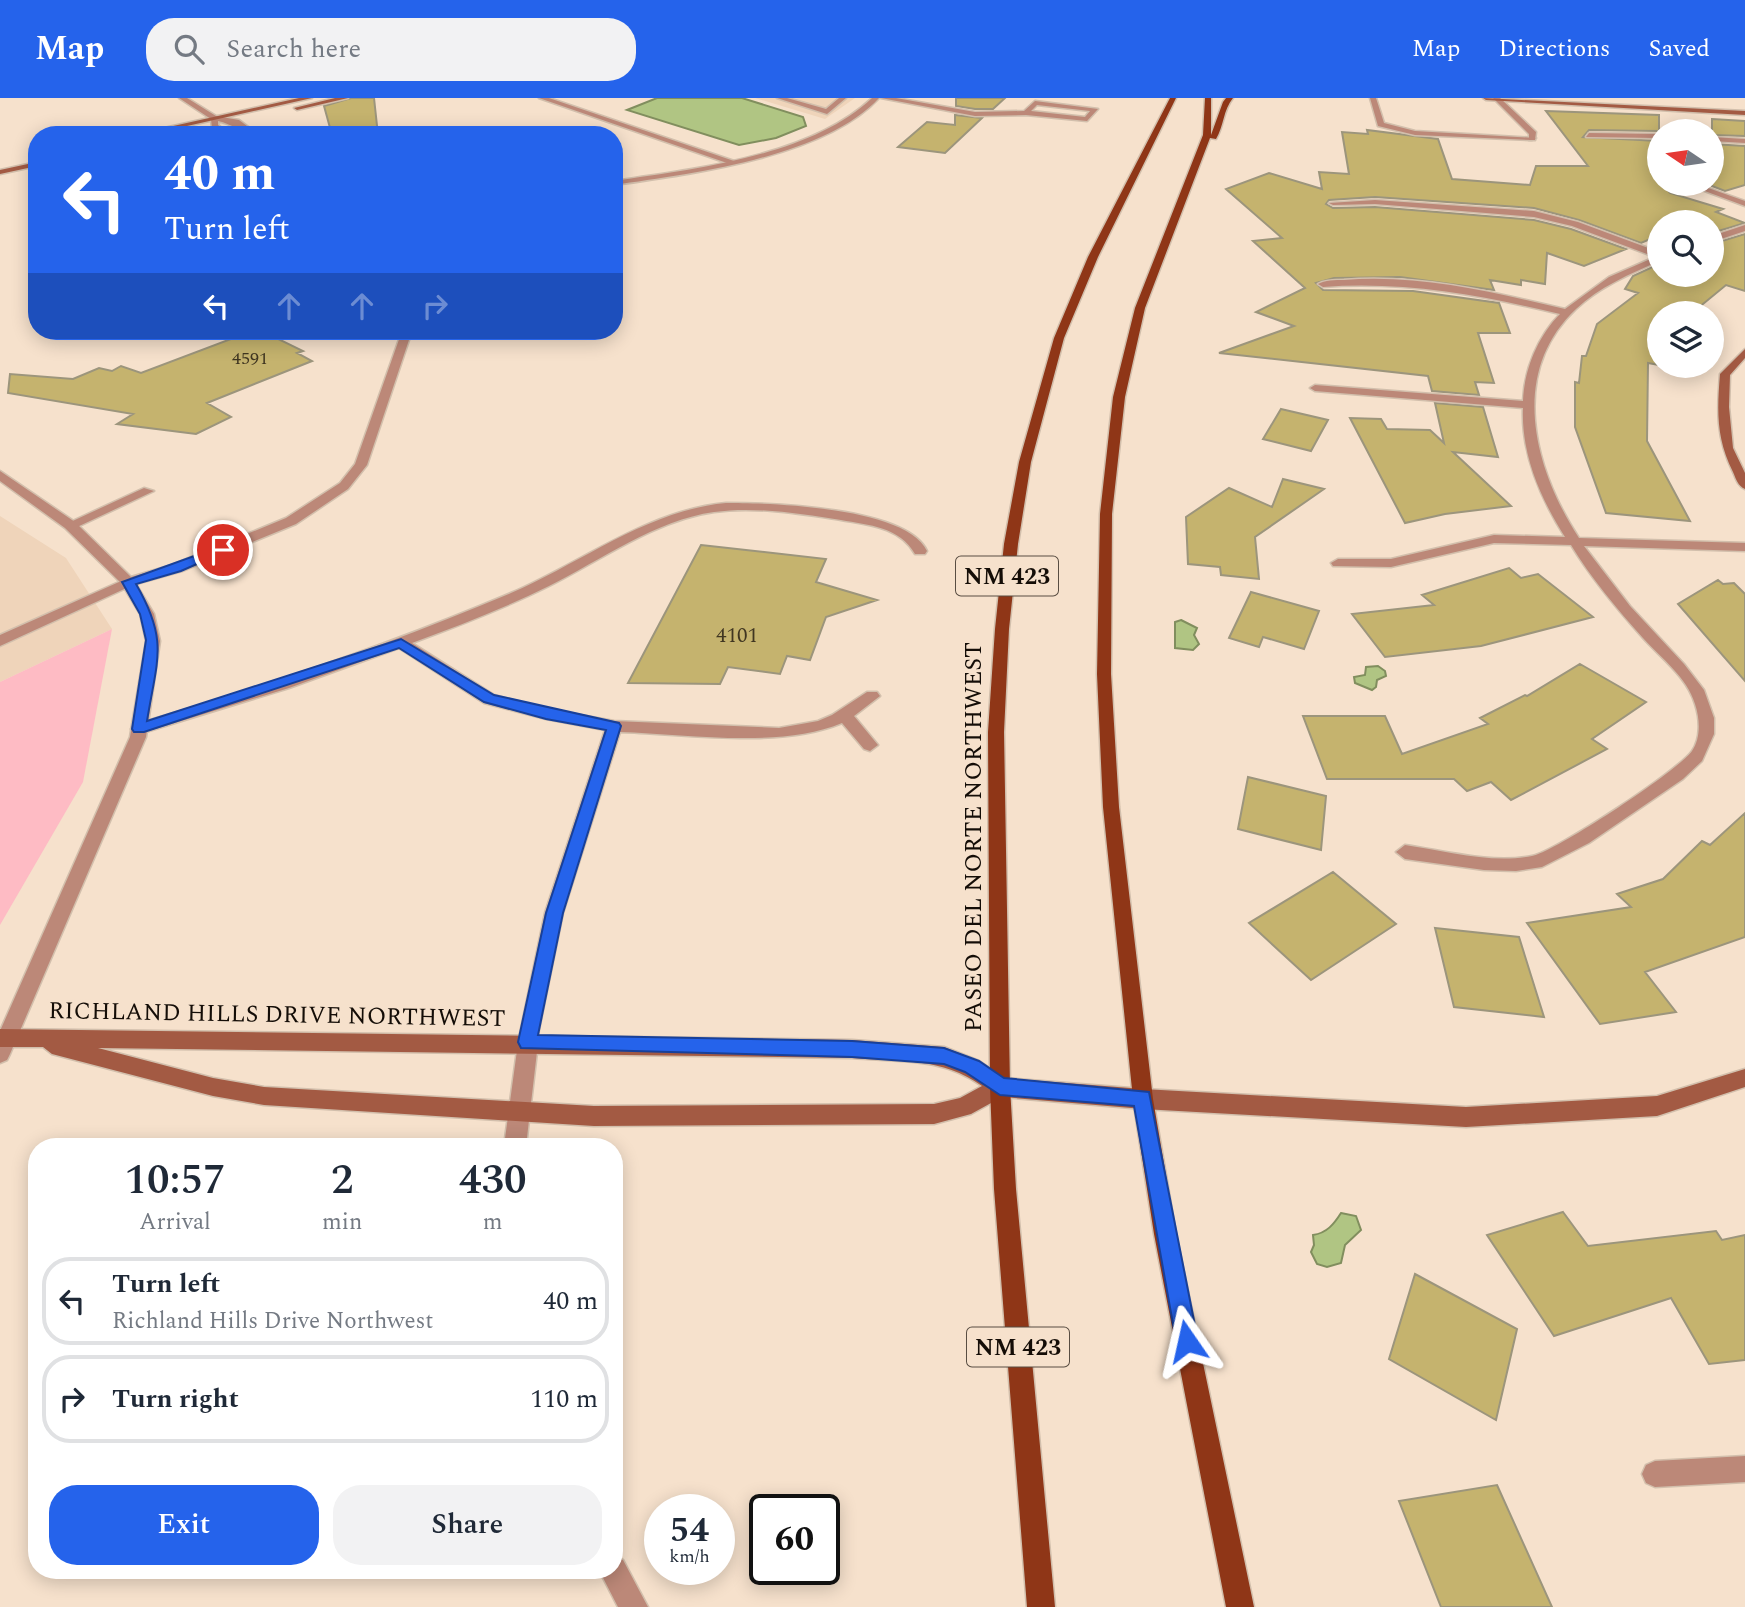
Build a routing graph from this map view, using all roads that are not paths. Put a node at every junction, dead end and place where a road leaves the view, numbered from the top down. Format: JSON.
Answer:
{"nodes":[{"id":1,"x":182,"y":98,"type":"edge"},
{"id":2,"x":309,"y":98,"type":"edge"},
{"id":3,"x":345,"y":98,"type":"edge"},
{"id":4,"x":542,"y":98,"type":"edge"},
{"id":5,"x":780,"y":98,"type":"edge"},
{"id":6,"x":843,"y":98,"type":"edge"},
{"id":7,"x":876,"y":98,"type":"edge"},
{"id":8,"x":884,"y":98,"type":"edge"},
{"id":9,"x":1173,"y":98,"type":"edge"},
{"id":10,"x":1208,"y":98,"type":"edge"},
{"id":11,"x":1230,"y":98,"type":"edge"},
{"id":12,"x":1373,"y":98,"type":"edge"},
{"id":13,"x":1486,"y":98,"type":"edge"},
{"id":14,"x":1496,"y":98,"type":"edge"},
{"id":15,"x":1629,"y":98,"type":"edge"},
{"id":16,"x":826,"y":101,"type":"dead end"},
{"id":17,"x":837,"y":104,"type":"junction"},
{"id":18,"x":1745,"y":106,"type":"edge"},
{"id":19,"x":1026,"y":113,"type":"junction"},
{"id":20,"x":1745,"y":113,"type":"edge"},
{"id":21,"x":215,"y":122,"type":"junction"},
{"id":22,"x":236,"y":122,"type":"junction"},
{"id":23,"x":191,"y":126,"type":"edge"},
{"id":24,"x":202,"y":126,"type":"edge"},
{"id":25,"x":219,"y":126,"type":"edge"},
{"id":26,"x":242,"y":126,"type":"edge"},
{"id":27,"x":1589,"y":135,"type":"dead end"},
{"id":28,"x":1647,"y":136,"type":"edge"},
{"id":29,"x":1724,"y":140,"type":"edge"},
{"id":30,"x":1745,"y":141,"type":"edge"},
{"id":31,"x":1202,"y":150,"type":"junction"},
{"id":32,"x":28,"y":158,"type":"edge"},
{"id":33,"x":730,"y":162,"type":"junction"},
{"id":34,"x":0,"y":163,"type":"edge"},
{"id":35,"x":28,"y":166,"type":"edge"},
{"id":36,"x":0,"y":172,"type":"edge"},
{"id":37,"x":623,"y":181,"type":"edge"},
{"id":38,"x":1723,"y":196,"type":"edge"},
{"id":39,"x":1333,"y":203,"type":"dead end"},
{"id":40,"x":1745,"y":204,"type":"edge"},
{"id":41,"x":1745,"y":228,"type":"edge"},
{"id":42,"x":1724,"y":235,"type":"edge"},
{"id":43,"x":1647,"y":251,"type":"edge"},
{"id":44,"x":1647,"y":262,"type":"edge"},
{"id":45,"x":1323,"y":284,"type":"dead end"},
{"id":46,"x":1565,"y":312,"type":"junction"},
{"id":47,"x":404,"y":340,"type":"edge"},
{"id":48,"x":1745,"y":352,"type":"edge"},
{"id":49,"x":1315,"y":388,"type":"dead end"},
{"id":50,"x":1527,"y":405,"type":"junction"},
{"id":51,"x":0,"y":475,"type":"edge"},
{"id":52,"x":1745,"y":485,"type":"edge"},
{"id":53,"x":148,"y":491,"type":"dead end"},
{"id":54,"x":70,"y":525,"type":"junction"},
{"id":55,"x":1573,"y":540,"type":"junction"},
{"id":56,"x":1745,"y":547,"type":"edge"},
{"id":57,"x":920,"y":551,"type":"dead end"},
{"id":58,"x":1338,"y":563,"type":"dead end"},
{"id":59,"x":128,"y":582,"type":"junction"},
{"id":60,"x":0,"y":641,"type":"edge"},
{"id":61,"x":401,"y":643,"type":"junction"},
{"id":62,"x":872,"y":696,"type":"dead end"},
{"id":63,"x":844,"y":715,"type":"junction"},
{"id":64,"x":614,"y":726,"type":"junction"},
{"id":65,"x":139,"y":729,"type":"junction"},
{"id":66,"x":870,"y":745,"type":"dead end"},
{"id":67,"x":1405,"y":852,"type":"dead end"},
{"id":68,"x":528,"y":1042,"type":"junction"},
{"id":69,"x":2,"y":1043,"type":"edge"},
{"id":70,"x":1745,"y":1078,"type":"edge"},
{"id":71,"x":1000,"y":1087,"type":"junction"},
{"id":72,"x":1143,"y":1098,"type":"junction"},
{"id":73,"x":519,"y":1112,"type":"junction"},
{"id":74,"x":516,"y":1138,"type":"edge"},
{"id":75,"x":1745,"y":1469,"type":"edge"},
{"id":76,"x":1654,"y":1474,"type":"dead end"},
{"id":77,"x":618,"y":1579,"type":"edge"},
{"id":78,"x":634,"y":1607,"type":"edge"},
{"id":79,"x":1041,"y":1607,"type":"edge"},
{"id":80,"x":1240,"y":1607,"type":"edge"}],
"edges":[{"from":1,"to":21,"type":"street"},
{"from":2,"to":21,"type":"street"},
{"from":3,"to":22,"type":"street"},
{"from":4,"to":33,"type":"street"},
{"from":5,"to":17,"type":"street"},
{"from":6,"to":17,"type":"street"},
{"from":7,"to":33,"type":"street"},
{"from":8,"to":19,"type":"street"},
{"from":9,"to":71,"type":"main road","name":"PASEO DEL NORTE NORTHWEST","number":"NM 423"},
{"from":10,"to":31,"type":"main road"},
{"from":11,"to":31,"type":"main road"},
{"from":12,"to":14,"type":"street"},
{"from":13,"to":14,"type":"street"},
{"from":14,"to":20,"type":"street"},
{"from":15,"to":18,"type":"street"},
{"from":16,"to":17,"type":"street"},
{"from":19,"to":19,"type":"street"},
{"from":21,"to":22,"type":"street"},
{"from":21,"to":23,"type":"street"},
{"from":21,"to":24,"type":"street"},
{"from":21,"to":25,"type":"street"},
{"from":22,"to":26,"type":"street"},
{"from":27,"to":28,"type":"street"},
{"from":29,"to":30,"type":"street"},
{"from":31,"to":72,"type":"main road"},
{"from":32,"to":34,"type":"street"},
{"from":33,"to":37,"type":"street"},
{"from":35,"to":36,"type":"street"},
{"from":38,"to":40,"type":"street"},
{"from":39,"to":43,"type":"street"},
{"from":41,"to":42,"type":"street"},
{"from":44,"to":46,"type":"street"},
{"from":45,"to":46,"type":"street"},
{"from":46,"to":50,"type":"street"},
{"from":47,"to":59,"type":"street"},
{"from":48,"to":52,"type":"street"},
{"from":49,"to":50,"type":"street"},
{"from":50,"to":55,"type":"street"},
{"from":51,"to":54,"type":"street"},
{"from":53,"to":54,"type":"street"},
{"from":54,"to":59,"type":"street"},
{"from":55,"to":56,"type":"street"},
{"from":55,"to":58,"type":"street"},
{"from":55,"to":67,"type":"street"},
{"from":57,"to":61,"type":"street"},
{"from":59,"to":60,"type":"street"},
{"from":59,"to":65,"type":"street"},
{"from":61,"to":64,"type":"street"},
{"from":61,"to":65,"type":"street"},
{"from":62,"to":63,"type":"street"},
{"from":63,"to":64,"type":"street"},
{"from":63,"to":66,"type":"street"},
{"from":64,"to":68,"type":"street"},
{"from":65,"to":69,"type":"street"},
{"from":68,"to":69,"type":"street","name":"RICHLAND HILLS DRIVE NORTHWEST"},
{"from":68,"to":71,"type":"street","name":"RICHLAND HILLS DRIVE NORTHWEST"},
{"from":68,"to":73,"type":"street"},
{"from":69,"to":73,"type":"street","name":"RICHLAND HILLS DRIVE NORTHWEST"},
{"from":70,"to":72,"type":"street"},
{"from":71,"to":72,"type":"street"},
{"from":71,"to":73,"type":"street","name":"RICHLAND HILLS DRIVE NORTHWEST"},
{"from":71,"to":79,"type":"main road","name":"PASEO DEL NORTE NORTHWEST","number":"NM 423"},
{"from":72,"to":80,"type":"main road"},
{"from":73,"to":74,"type":"street"},
{"from":75,"to":76,"type":"street"},
{"from":77,"to":78,"type":"street"}]}
